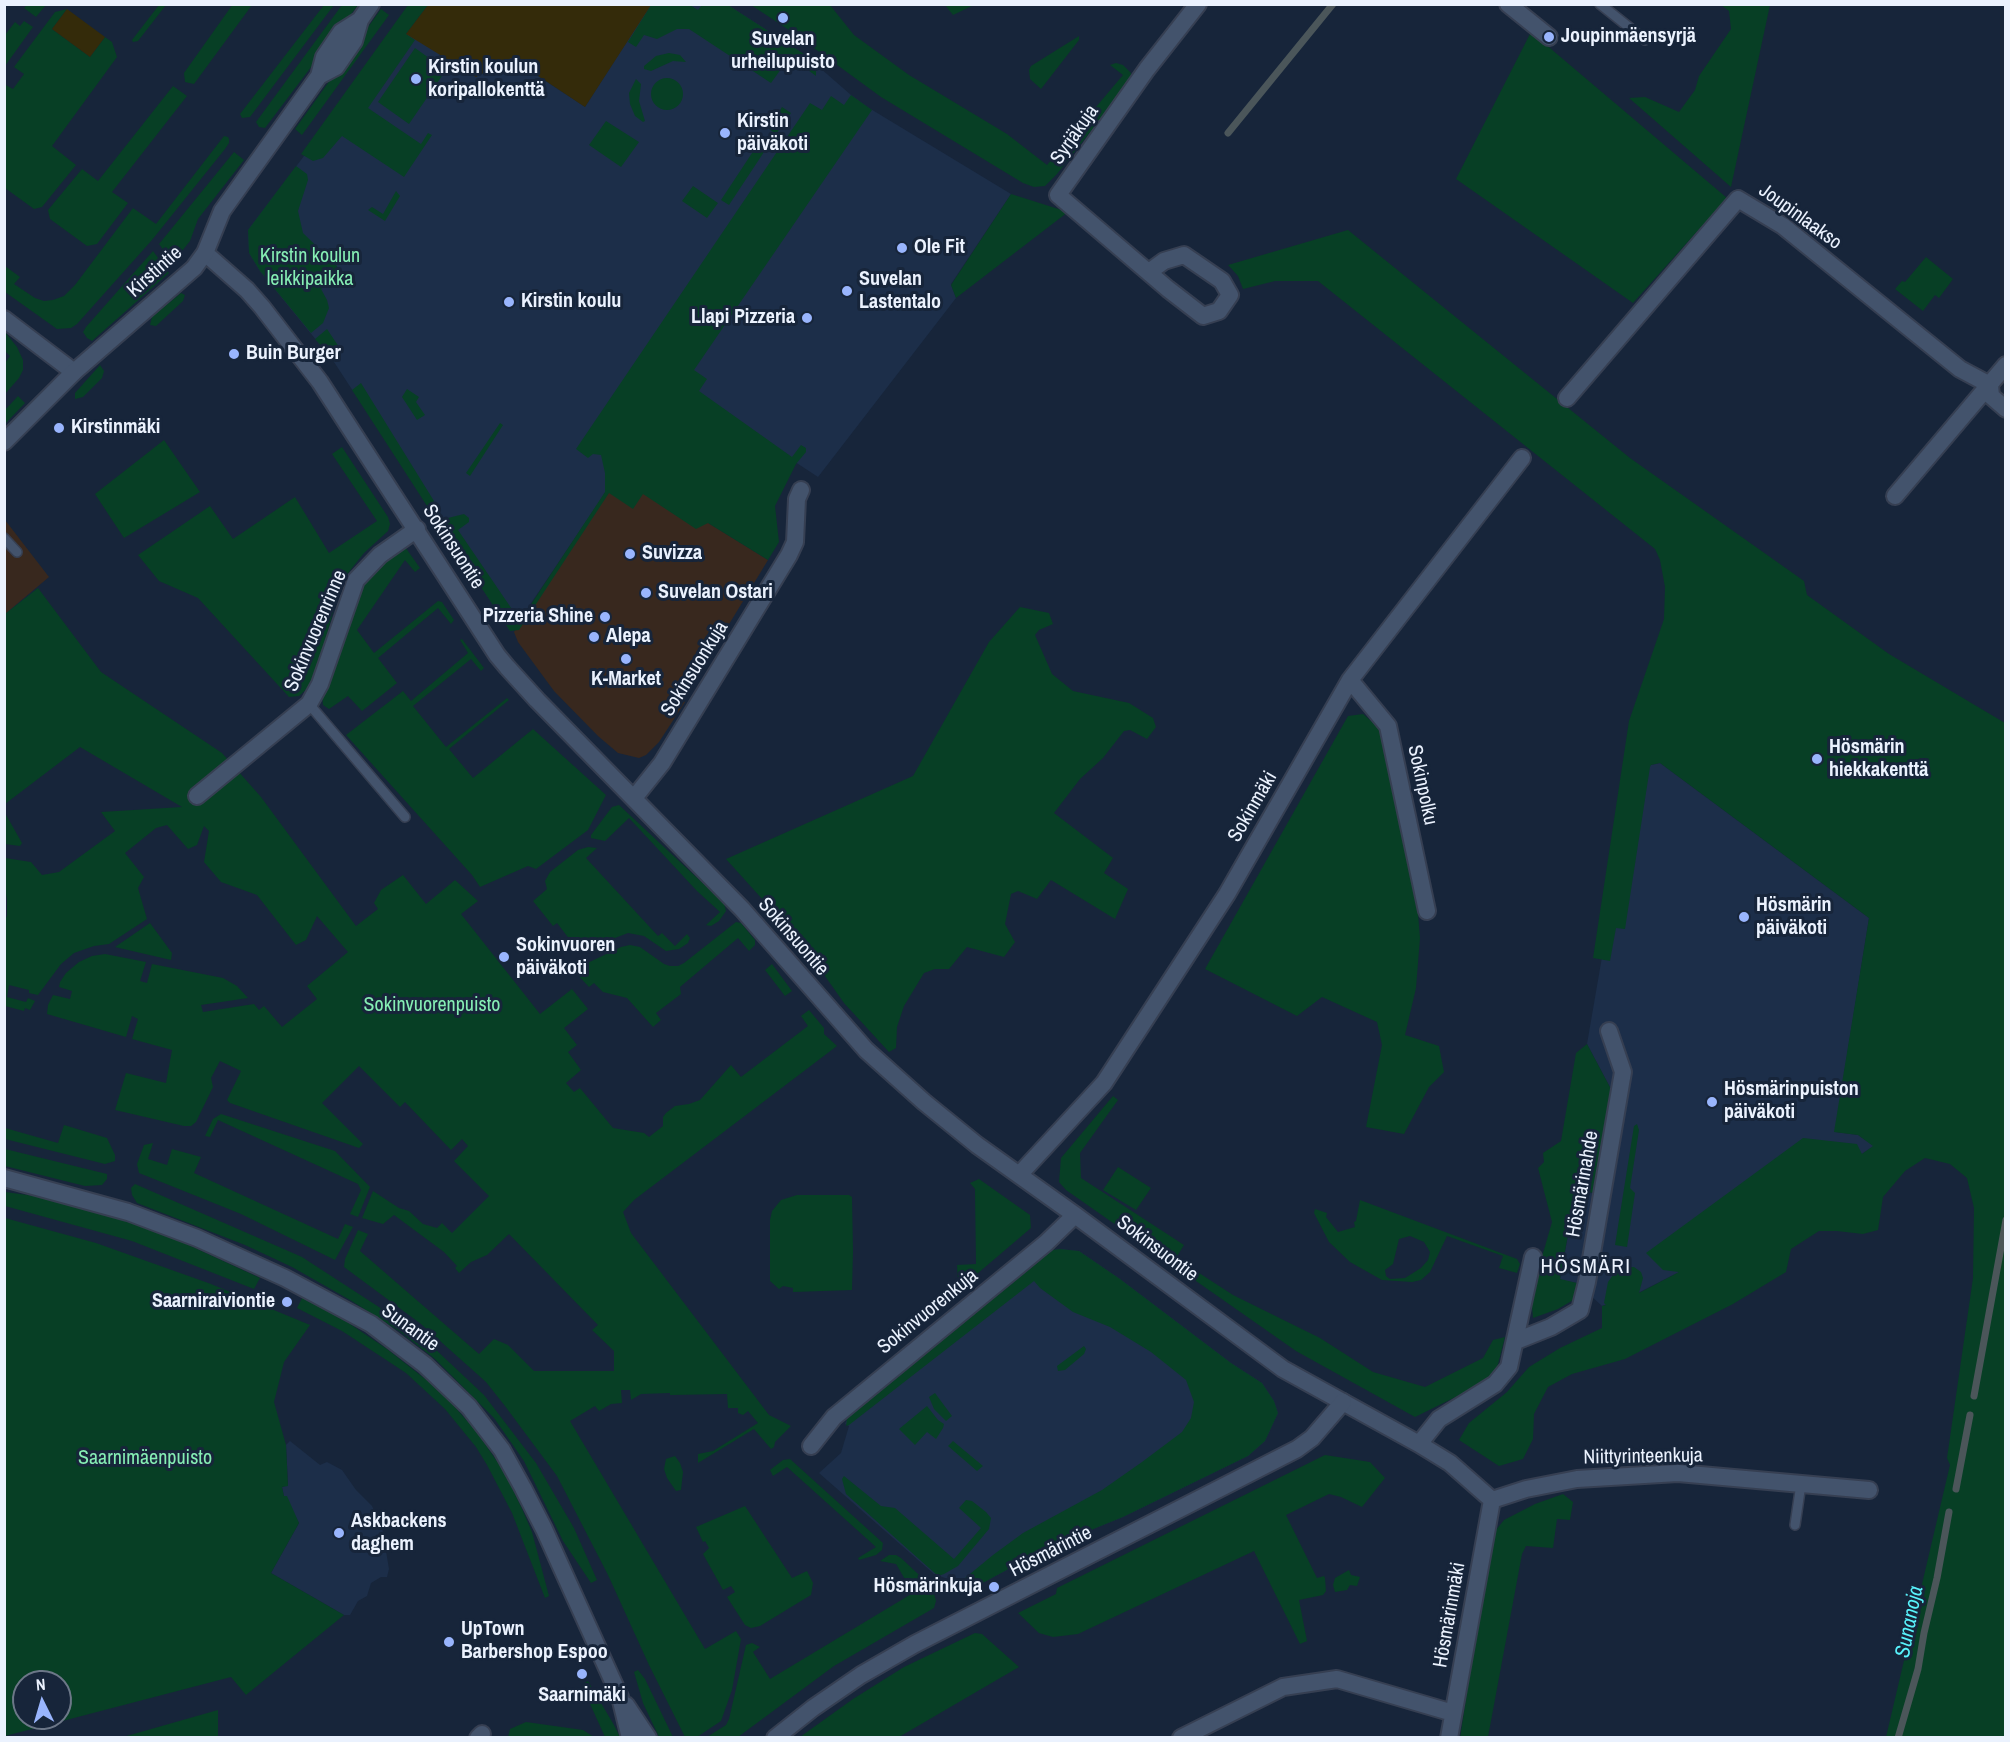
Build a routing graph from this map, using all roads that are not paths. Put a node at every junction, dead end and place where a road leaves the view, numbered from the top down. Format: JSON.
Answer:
{"nodes":[{"id":1,"x":371,"y":4,"type":"edge"},
{"id":2,"x":1198,"y":4,"type":"edge"},
{"id":3,"x":1508,"y":4,"type":"edge"},
{"id":4,"x":1600,"y":4,"type":"edge"},
{"id":5,"x":1549,"y":37,"type":"dead end"},
{"id":6,"x":1645,"y":40,"type":"dead end"},
{"id":7,"x":206,"y":253,"type":"junction"},
{"id":8,"x":1149,"y":272,"type":"junction"},
{"id":9,"x":4,"y":319,"type":"edge"},
{"id":10,"x":2006,"y":365,"type":"edge"},
{"id":11,"x":74,"y":372,"type":"junction"},
{"id":12,"x":1990,"y":385,"type":"junction"},
{"id":13,"x":1567,"y":398,"type":"dead end"},
{"id":14,"x":2006,"y":409,"type":"edge"},
{"id":15,"x":4,"y":442,"type":"edge"},
{"id":16,"x":1522,"y":458,"type":"dead end"},
{"id":17,"x":801,"y":490,"type":"dead end"},
{"id":18,"x":1895,"y":496,"type":"dead end"},
{"id":19,"x":417,"y":529,"type":"junction"},
{"id":20,"x":4,"y":537,"type":"edge"},
{"id":21,"x":17,"y":552,"type":"dead end"},
{"id":22,"x":1350,"y":680,"type":"junction"},
{"id":23,"x":309,"y":704,"type":"junction"},
{"id":24,"x":197,"y":796,"type":"dead end"},
{"id":25,"x":634,"y":798,"type":"junction"},
{"id":26,"x":405,"y":817,"type":"dead end"},
{"id":27,"x":1426,"y":910,"type":"dead end"},
{"id":28,"x":1609,"y":1031,"type":"dead end"},
{"id":29,"x":1019,"y":1175,"type":"junction"},
{"id":30,"x":6,"y":1180,"type":"edge"},
{"id":31,"x":1075,"y":1215,"type":"junction"},
{"id":32,"x":1533,"y":1257,"type":"dead end"},
{"id":33,"x":1516,"y":1341,"type":"junction"},
{"id":34,"x":1343,"y":1402,"type":"junction"},
{"id":35,"x":1419,"y":1444,"type":"junction"},
{"id":36,"x":811,"y":1446,"type":"dead end"},
{"id":37,"x":1801,"y":1484,"type":"junction"},
{"id":38,"x":1869,"y":1490,"type":"dead end"},
{"id":39,"x":1492,"y":1500,"type":"junction"},
{"id":40,"x":1795,"y":1525,"type":"dead end"},
{"id":41,"x":620,"y":1697,"type":"junction"},
{"id":42,"x":1453,"y":1713,"type":"junction"},
{"id":43,"x":630,"y":1737,"type":"edge"},
{"id":44,"x":648,"y":1737,"type":"edge"},
{"id":45,"x":775,"y":1737,"type":"edge"},
{"id":46,"x":1181,"y":1737,"type":"edge"},
{"id":47,"x":1449,"y":1737,"type":"edge"}],
"edges":[{"from":1,"to":7,"type":"street","name":"Kirstintie"},
{"from":2,"to":8,"type":"street","name":"Syrjäkuja"},
{"from":3,"to":5,"type":"street"},
{"from":4,"to":6,"type":"lane"},
{"from":7,"to":11,"type":"street","name":"Kirstintie"},
{"from":7,"to":19,"type":"street","name":"Sokinsuontie"},
{"from":8,"to":8,"type":"street","name":"Syrjäkuja"},
{"from":9,"to":11,"type":"street"},
{"from":10,"to":12,"type":"street"},
{"from":11,"to":15,"type":"street","name":"Kirstintie"},
{"from":12,"to":13,"type":"street","name":"Joupinlaakso"},
{"from":12,"to":14,"type":"street"},
{"from":12,"to":18,"type":"street"},
{"from":16,"to":22,"type":"street","name":"Sokinmäki"},
{"from":17,"to":25,"type":"street","name":"Sokinsuonkuja"},
{"from":19,"to":23,"type":"street","name":"Sokinvuorenrinne"},
{"from":19,"to":25,"type":"street","name":"Sokinsuontie"},
{"from":20,"to":21,"type":"lane"},
{"from":22,"to":27,"type":"street","name":"Sokinpolku"},
{"from":22,"to":29,"type":"street","name":"Sokinmäki"},
{"from":23,"to":24,"type":"street","name":"Sokinvuorenrinne"},
{"from":23,"to":26,"type":"lane"},
{"from":25,"to":29,"type":"street","name":"Sokinsuontie"},
{"from":28,"to":33,"type":"street","name":"Hösmärinahde"},
{"from":29,"to":31,"type":"street","name":"Sokinsuontie"},
{"from":30,"to":41,"type":"street","name":"Sunantie"},
{"from":31,"to":34,"type":"street","name":"Sokinsuontie"},
{"from":31,"to":36,"type":"street","name":"Sokinvuorenkuja"},
{"from":32,"to":33,"type":"street"},
{"from":33,"to":35,"type":"street"},
{"from":34,"to":35,"type":"street","name":"Sokinsuontie"},
{"from":34,"to":45,"type":"street","name":"Hösmärintie"},
{"from":35,"to":39,"type":"street","name":"Sokinsuontie"},
{"from":37,"to":38,"type":"street","name":"Niittyrinteenkuja"},
{"from":37,"to":39,"type":"street","name":"Niittyrinteenkuja"},
{"from":37,"to":40,"type":"lane"},
{"from":39,"to":42,"type":"street","name":"Hösmärinmäki"},
{"from":41,"to":43,"type":"street","name":"Sunantie"},
{"from":41,"to":44,"type":"street","name":"Sunantie"},
{"from":42,"to":46,"type":"street"},
{"from":42,"to":47,"type":"street","name":"Hösmärinmäki"}]}
